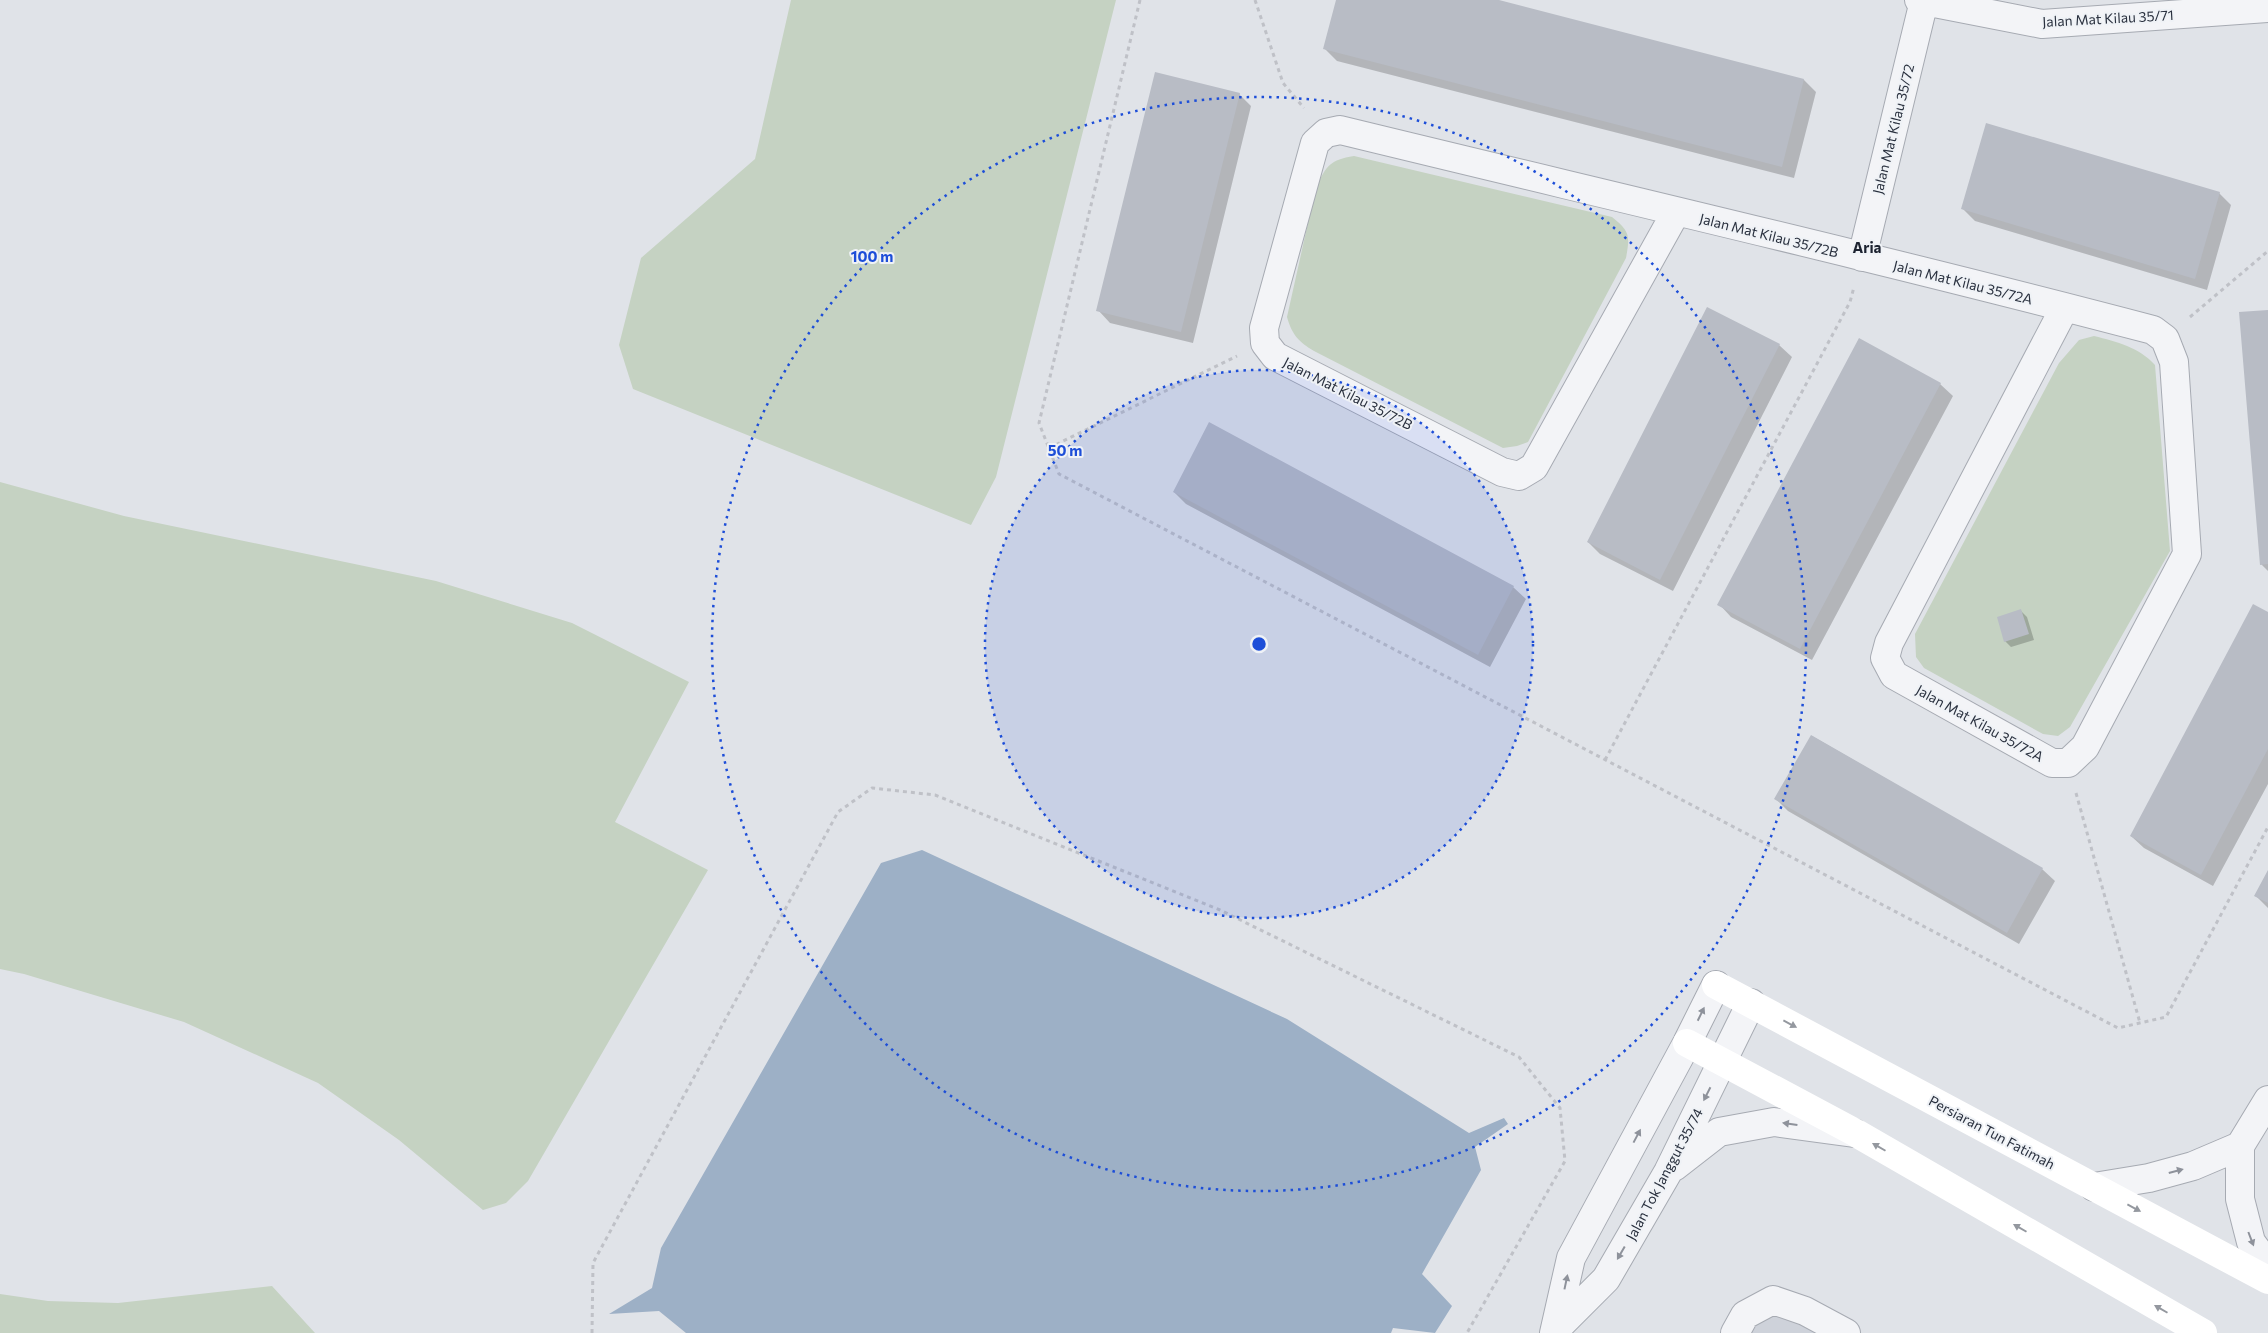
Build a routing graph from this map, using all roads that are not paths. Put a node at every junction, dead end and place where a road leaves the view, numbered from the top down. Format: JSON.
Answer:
{"nodes":[{"id":1,"x":1922,"y":1,"type":"edge"},
{"id":2,"x":2268,"y":8,"type":"edge"},
{"id":3,"x":1676,"y":212,"type":"junction"},
{"id":4,"x":1862,"y":257,"type":"junction"},
{"id":5,"x":2065,"y":307,"type":"junction"},
{"id":6,"x":1716,"y":984,"type":"joint"},
{"id":7,"x":1751,"y":1003,"type":"junction"},
{"id":8,"x":1687,"y":1043,"type":"junction"},
{"id":9,"x":1722,"y":1063,"type":"junction"},
{"id":10,"x":2268,"y":1100,"type":"edge"},
{"id":11,"x":1856,"y":1133,"type":"junction"},
{"id":12,"x":2240,"y":1146,"type":"junction"},
{"id":13,"x":1668,"y":1172,"type":"junction"},
{"id":14,"x":2094,"y":1187,"type":"junction"},
{"id":15,"x":2268,"y":1265,"type":"edge"},
{"id":16,"x":2268,"y":1280,"type":"edge"},
{"id":17,"x":1555,"y":1331,"type":"edge"},
{"id":18,"x":1735,"y":1333,"type":"edge"},
{"id":19,"x":1846,"y":1333,"type":"edge"},
{"id":20,"x":2203,"y":1333,"type":"edge"}],
"edges":[{"from":1,"to":2,"type":"street","name":"Jalan Mat Kilau 35/71"},
{"from":1,"to":4,"type":"street","name":"Jalan Mat Kilau 35/72"},
{"from":3,"to":3,"type":"street","name":"Jalan Mat Kilau 35/72B"},
{"from":3,"to":4,"type":"street","name":"Jalan Mat Kilau 35/72B"},
{"from":4,"to":5,"type":"street","name":"Jalan Mat Kilau 35/72A"},
{"from":5,"to":5,"type":"street","name":"Jalan Mat Kilau 35/72A"},
{"from":6,"to":7,"type":"street","name":"Persiaran Tun Fatimah"},
{"from":8,"to":6,"type":"street","name":"Jalan Tok Janggut 35/74","one_way":true},
{"from":7,"to":9,"type":"street","name":"Jalan Tok Janggut 35/74"},
{"from":7,"to":14,"type":"street","name":"Persiaran Tun Fatimah","one_way":true},
{"from":8,"to":9,"type":"street"},
{"from":17,"to":8,"type":"street","name":"Jalan Tok Janggut 35/74","one_way":true},
{"from":9,"to":11,"type":"street"},
{"from":9,"to":13,"type":"street","name":"Jalan Tok Janggut 35/74","one_way":true},
{"from":10,"to":12,"type":"street"},
{"from":11,"to":13,"type":"street","one_way":true},
{"from":20,"to":11,"type":"street","one_way":true},
{"from":14,"to":12,"type":"street","one_way":true},
{"from":12,"to":15,"type":"street","one_way":true},
{"from":13,"to":17,"type":"street","name":"Jalan Tok Janggut 35/74","one_way":true},
{"from":14,"to":16,"type":"street","name":"Persiaran Tun Fatimah","one_way":true},
{"from":18,"to":19,"type":"street"}]}
